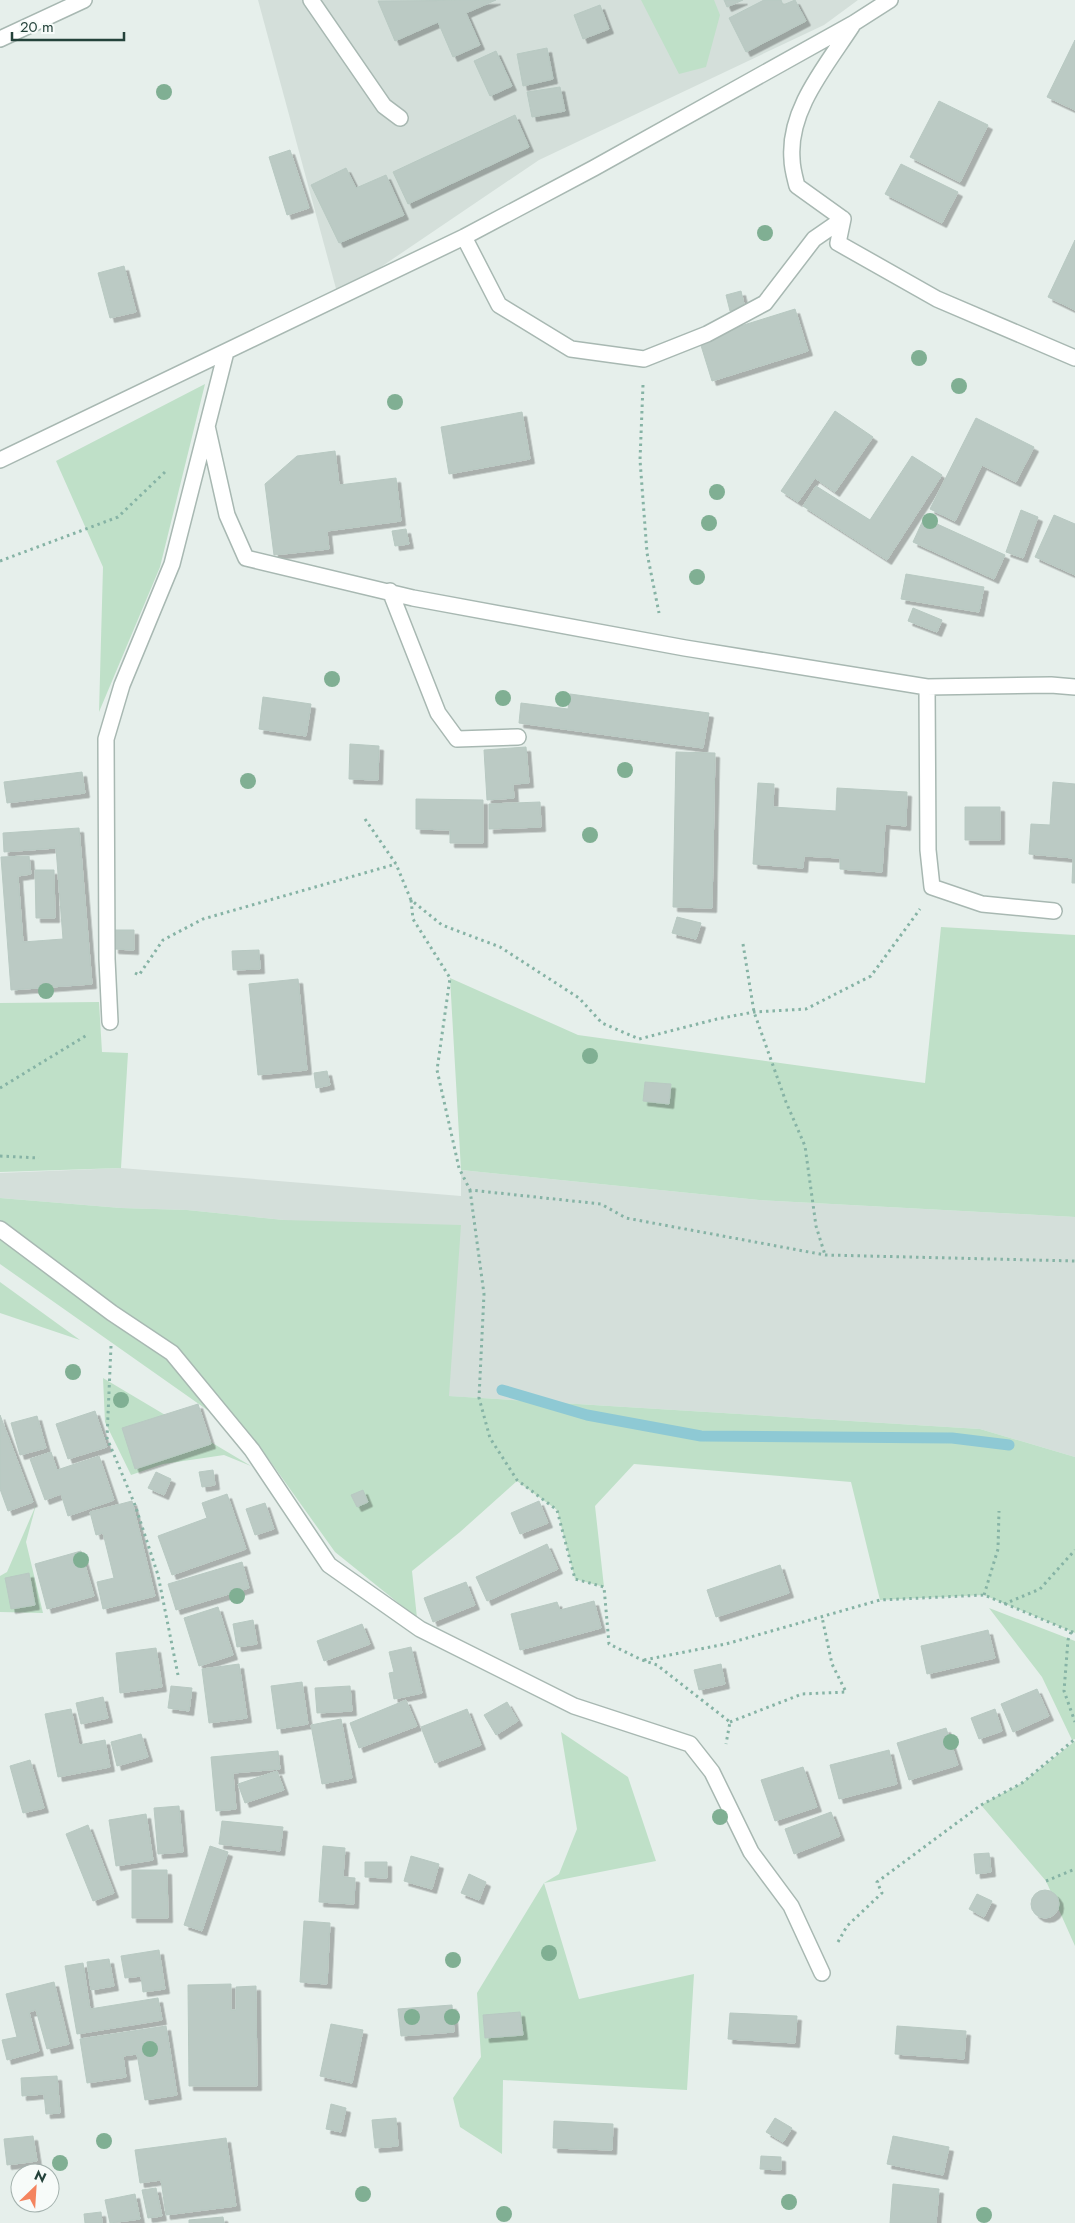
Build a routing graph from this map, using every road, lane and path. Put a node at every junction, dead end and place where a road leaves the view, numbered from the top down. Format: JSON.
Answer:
{"nodes":[{"id":1,"x":84,"y":0,"type":"edge"},
{"id":2,"x":311,"y":0,"type":"edge"},
{"id":3,"x":890,"y":0,"type":"edge"},
{"id":4,"x":854,"y":23,"type":"junction"},
{"id":5,"x":0,"y":39,"type":"edge"},
{"id":6,"x":400,"y":118,"type":"dead end"},
{"id":7,"x":843,"y":219,"type":"junction"},
{"id":8,"x":464,"y":237,"type":"junction"},
{"id":9,"x":226,"y":352,"type":"junction"},
{"id":10,"x":1075,"y":358,"type":"edge"},
{"id":11,"x":644,"y":359,"type":"junction"},
{"id":12,"x":207,"y":426,"type":"junction"},
{"id":13,"x":0,"y":460,"type":"edge"},
{"id":14,"x":169,"y":468,"type":"dead end"},
{"id":15,"x":0,"y":562,"type":"edge"},
{"id":16,"x":390,"y":591,"type":"junction"},
{"id":17,"x":659,"y":613,"type":"dead end"},
{"id":18,"x":927,"y":687,"type":"junction"},
{"id":19,"x":1075,"y":687,"type":"edge"},
{"id":20,"x":518,"y":737,"type":"dead end"},
{"id":21,"x":366,"y":819,"type":"dead end"},
{"id":22,"x":396,"y":864,"type":"junction"},
{"id":23,"x":932,"y":887,"type":"junction"},
{"id":24,"x":411,"y":900,"type":"junction"},
{"id":25,"x":1054,"y":911,"type":"dead end"},
{"id":26,"x":743,"y":944,"type":"dead end"},
{"id":27,"x":107,"y":959,"type":"junction"},
{"id":28,"x":754,"y":1012,"type":"junction"},
{"id":29,"x":110,"y":1022,"type":"joint"},
{"id":30,"x":0,"y":1088,"type":"edge"},
{"id":31,"x":0,"y":1156,"type":"edge"},
{"id":32,"x":39,"y":1158,"type":"dead end"},
{"id":33,"x":470,"y":1190,"type":"junction"},
{"id":34,"x":0,"y":1230,"type":"edge"},
{"id":35,"x":825,"y":1255,"type":"junction"},
{"id":36,"x":1075,"y":1261,"type":"edge"},
{"id":37,"x":112,"y":1313,"type":"junction"},
{"id":38,"x":999,"y":1511,"type":"dead end"},
{"id":39,"x":1075,"y":1550,"type":"edge"},
{"id":40,"x":984,"y":1595,"type":"junction"},
{"id":41,"x":1004,"y":1604,"type":"junction"},
{"id":42,"x":822,"y":1617,"type":"junction"},
{"id":43,"x":1073,"y":1633,"type":"edge"},
{"id":44,"x":642,"y":1660,"type":"junction"},
{"id":45,"x":178,"y":1675,"type":"dead end"},
{"id":46,"x":730,"y":1722,"type":"junction"},
{"id":47,"x":1075,"y":1722,"type":"edge"},
{"id":48,"x":1075,"y":1739,"type":"edge"},
{"id":49,"x":725,"y":1747,"type":"dead end"},
{"id":50,"x":1075,"y":1869,"type":"edge"},
{"id":51,"x":1046,"y":1881,"type":"dead end"},
{"id":52,"x":822,"y":1973,"type":"joint"}],
"edges":[{"from":1,"to":5,"type":"street"},
{"from":2,"to":6,"type":"street"},
{"from":3,"to":4,"type":"street"},
{"from":4,"to":7,"type":"street"},
{"from":4,"to":8,"type":"street"},
{"from":7,"to":10,"type":"street"},
{"from":7,"to":11,"type":"street"},
{"from":8,"to":9,"type":"street"},
{"from":8,"to":11,"type":"street"},
{"from":9,"to":12,"type":"street"},
{"from":9,"to":13,"type":"street"},
{"from":11,"to":17,"type":"path"},
{"from":12,"to":16,"type":"street"},
{"from":12,"to":27,"type":"street"},
{"from":14,"to":15,"type":"path"},
{"from":16,"to":18,"type":"street"},
{"from":16,"to":20,"type":"street"},
{"from":18,"to":19,"type":"street"},
{"from":18,"to":23,"type":"street"},
{"from":21,"to":22,"type":"path"},
{"from":22,"to":24,"type":"path"},
{"from":22,"to":27,"type":"path"},
{"from":23,"to":25,"type":"street"},
{"from":23,"to":28,"type":"path"},
{"from":24,"to":28,"type":"path"},
{"from":24,"to":33,"type":"path"},
{"from":26,"to":28,"type":"path"},
{"from":27,"to":29,"type":"street"},
{"from":28,"to":35,"type":"path"},
{"from":29,"to":30,"type":"path"},
{"from":31,"to":32,"type":"path"},
{"from":33,"to":35,"type":"path"},
{"from":33,"to":44,"type":"path"},
{"from":34,"to":37,"type":"street"},
{"from":35,"to":36,"type":"path"},
{"from":37,"to":45,"type":"path"},
{"from":37,"to":52,"type":"street"},
{"from":38,"to":40,"type":"path"},
{"from":39,"to":41,"type":"path"},
{"from":40,"to":41,"type":"path"},
{"from":40,"to":42,"type":"path"},
{"from":41,"to":43,"type":"path"},
{"from":42,"to":44,"type":"path"},
{"from":42,"to":46,"type":"path"},
{"from":43,"to":47,"type":"path"},
{"from":44,"to":46,"type":"path"},
{"from":46,"to":49,"type":"path"},
{"from":48,"to":52,"type":"path"},
{"from":50,"to":51,"type":"path"}]}
